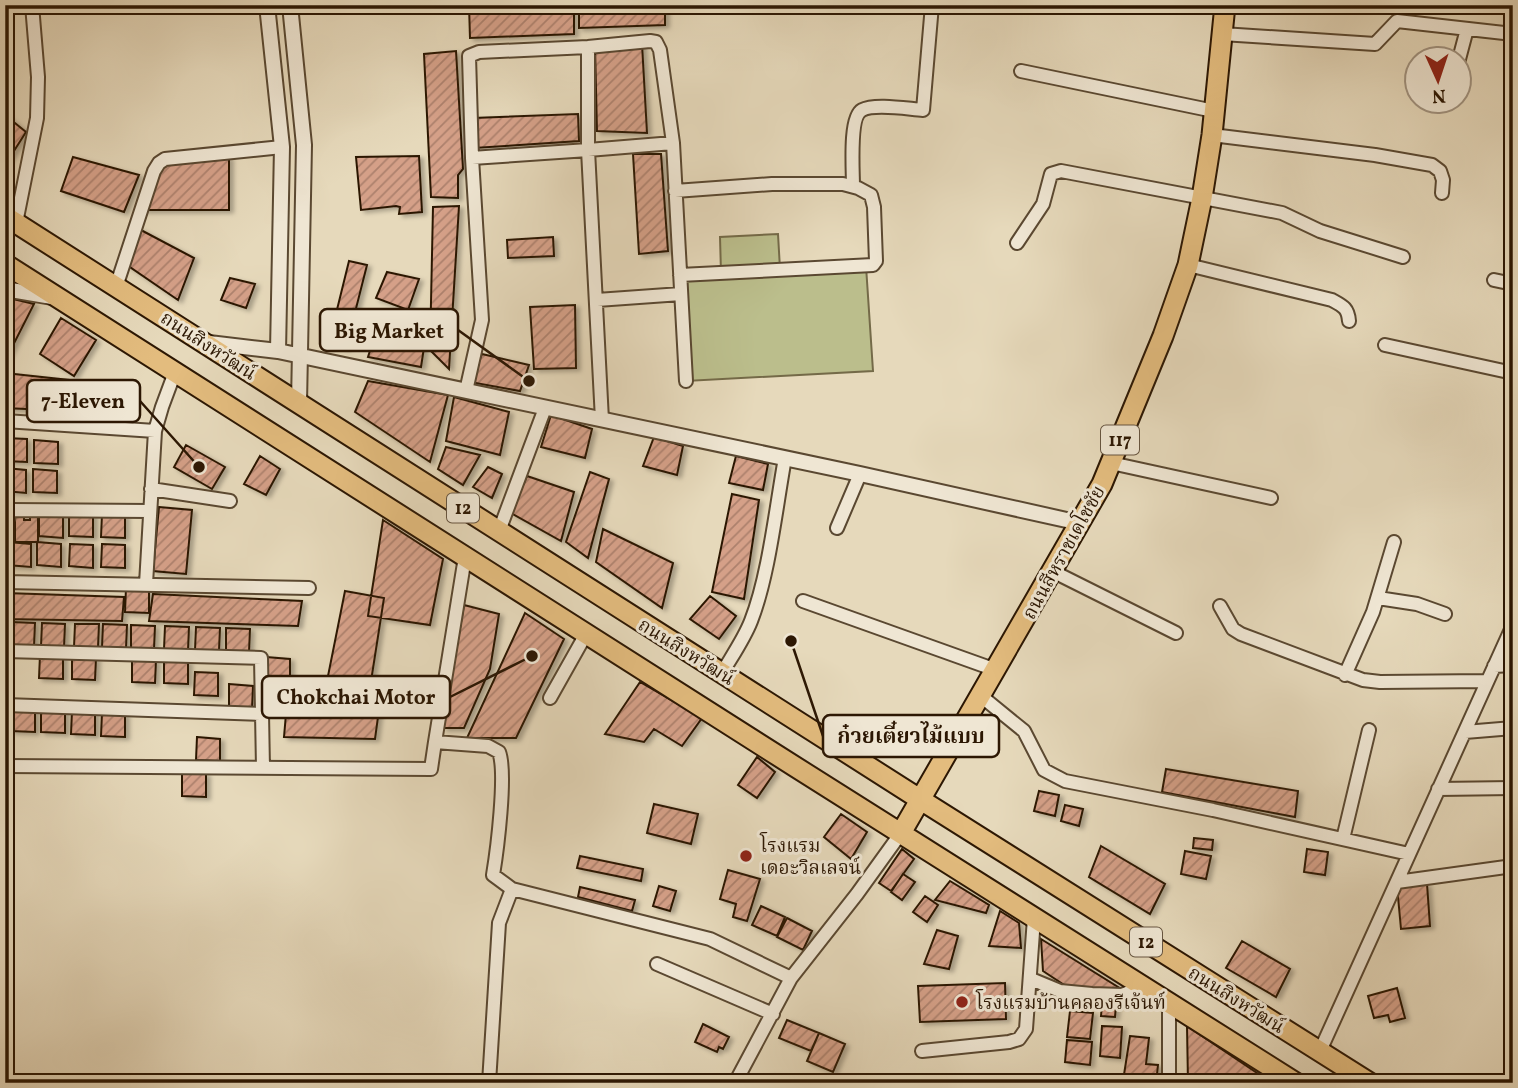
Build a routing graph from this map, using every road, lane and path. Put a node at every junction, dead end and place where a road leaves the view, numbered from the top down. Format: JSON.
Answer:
{"nodes":[{"id":1,"x":32,"y":5,"type":"edge"},
{"id":2,"x":267,"y":5,"type":"edge"},
{"id":3,"x":290,"y":5,"type":"edge"},
{"id":4,"x":932,"y":5,"type":"edge"},
{"id":5,"x":1225,"y":5,"type":"edge"},
{"id":6,"x":1467,"y":29,"type":"junction"},
{"id":7,"x":1222,"y":34,"type":"junction"},
{"id":8,"x":1513,"y":34,"type":"edge"},
{"id":9,"x":1462,"y":46,"type":"edge"},
{"id":10,"x":588,"y":47,"type":"junction"},
{"id":11,"x":1021,"y":71,"type":"dead end"},
{"id":12,"x":1214,"y":111,"type":"junction"},
{"id":13,"x":1212,"y":135,"type":"junction"},
{"id":14,"x":673,"y":143,"type":"junction"},
{"id":15,"x":282,"y":147,"type":"junction"},
{"id":16,"x":588,"y":150,"type":"junction"},
{"id":17,"x":472,"y":158,"type":"junction"},
{"id":18,"x":853,"y":186,"type":"junction"},
{"id":19,"x":675,"y":191,"type":"junction"},
{"id":20,"x":1442,"y":193,"type":"dead end"},
{"id":21,"x":1202,"y":198,"type":"junction"},
{"id":22,"x":11,"y":219,"type":"edge"},
{"id":23,"x":1017,"y":243,"type":"dead end"},
{"id":24,"x":1403,"y":257,"type":"dead end"},
{"id":25,"x":5,"y":264,"type":"edge"},
{"id":26,"x":1188,"y":265,"type":"junction"},
{"id":27,"x":680,"y":275,"type":"junction"},
{"id":28,"x":1494,"y":280,"type":"dead end"},
{"id":29,"x":1513,"y":284,"type":"edge"},
{"id":30,"x":116,"y":287,"type":"junction"},
{"id":31,"x":5,"y":289,"type":"edge"},
{"id":32,"x":681,"y":294,"type":"junction"},
{"id":33,"x":61,"y":299,"type":"junction"},
{"id":34,"x":597,"y":300,"type":"junction"},
{"id":35,"x":1349,"y":321,"type":"dead end"},
{"id":36,"x":207,"y":343,"type":"junction"},
{"id":37,"x":1385,"y":345,"type":"dead end"},
{"id":38,"x":278,"y":351,"type":"junction"},
{"id":39,"x":301,"y":357,"type":"junction"},
{"id":40,"x":175,"y":372,"type":"junction"},
{"id":41,"x":1513,"y":373,"type":"edge"},
{"id":42,"x":686,"y":381,"type":"dead end"},
{"id":43,"x":466,"y":391,"type":"junction"},
{"id":44,"x":299,"y":403,"type":"junction"},
{"id":45,"x":545,"y":408,"type":"junction"},
{"id":46,"x":602,"y":420,"type":"junction"},
{"id":47,"x":5,"y":421,"type":"edge"},
{"id":48,"x":155,"y":431,"type":"junction"},
{"id":49,"x":785,"y":458,"type":"junction"},
{"id":50,"x":1111,"y":463,"type":"junction"},
{"id":51,"x":860,"y":474,"type":"junction"},
{"id":52,"x":152,"y":489,"type":"junction"},
{"id":53,"x":1271,"y":498,"type":"dead end"},
{"id":54,"x":230,"y":501,"type":"dead end"},
{"id":55,"x":150,"y":510,"type":"junction"},
{"id":56,"x":1080,"y":523,"type":"junction"},
{"id":57,"x":837,"y":528,"type":"dead end"},
{"id":58,"x":499,"y":531,"type":"junction"},
{"id":59,"x":1394,"y":542,"type":"dead end"},
{"id":60,"x":465,"y":557,"type":"junction"},
{"id":61,"x":1052,"y":571,"type":"junction"},
{"id":62,"x":5,"y":580,"type":"edge"},
{"id":63,"x":146,"y":584,"type":"junction"},
{"id":64,"x":309,"y":588,"type":"dead end"},
{"id":65,"x":1378,"y":598,"type":"junction"},
{"id":66,"x":803,"y":601,"type":"dead end"},
{"id":67,"x":1220,"y":606,"type":"dead end"},
{"id":68,"x":1444,"y":614,"type":"dead end"},
{"id":69,"x":1513,"y":625,"type":"edge"},
{"id":70,"x":1176,"y":633,"type":"dead end"},
{"id":71,"x":586,"y":634,"type":"junction"},
{"id":72,"x":5,"y":651,"type":"edge"},
{"id":73,"x":1513,"y":665,"type":"edge"},
{"id":74,"x":1494,"y":666,"type":"junction"},
{"id":75,"x":996,"y":670,"type":"junction"},
{"id":76,"x":722,"y":673,"type":"junction"},
{"id":77,"x":1345,"y":675,"type":"junction"},
{"id":78,"x":1487,"y":681,"type":"junction"},
{"id":79,"x":981,"y":696,"type":"junction"},
{"id":80,"x":550,"y":698,"type":"dead end"},
{"id":81,"x":5,"y":705,"type":"edge"},
{"id":82,"x":260,"y":714,"type":"junction"},
{"id":83,"x":1513,"y":728,"type":"edge"},
{"id":84,"x":1369,"y":730,"type":"dead end"},
{"id":85,"x":1465,"y":732,"type":"junction"},
{"id":86,"x":435,"y":742,"type":"junction"},
{"id":87,"x":5,"y":766,"type":"edge"},
{"id":88,"x":262,"y":768,"type":"junction"},
{"id":89,"x":1513,"y":788,"type":"edge"},
{"id":90,"x":1438,"y":789,"type":"junction"},
{"id":91,"x":921,"y":800,"type":"junction"},
{"id":92,"x":901,"y":833,"type":"junction"},
{"id":93,"x":1343,"y":839,"type":"junction"},
{"id":94,"x":1409,"y":854,"type":"junction"},
{"id":95,"x":1513,"y":866,"type":"edge"},
{"id":96,"x":1397,"y":882,"type":"junction"},
{"id":97,"x":512,"y":889,"type":"junction"},
{"id":98,"x":1034,"y":918,"type":"junction"},
{"id":99,"x":657,"y":964,"type":"dead end"},
{"id":100,"x":791,"y":978,"type":"junction"},
{"id":101,"x":1031,"y":979,"type":"junction"},
{"id":102,"x":1143,"y":986,"type":"junction"},
{"id":103,"x":1169,"y":1003,"type":"junction"},
{"id":104,"x":773,"y":1014,"type":"junction"},
{"id":105,"x":922,"y":1051,"type":"dead end"},
{"id":106,"x":1320,"y":1051,"type":"junction"},
{"id":107,"x":489,"y":1083,"type":"edge"},
{"id":108,"x":735,"y":1083,"type":"edge"},
{"id":109,"x":1169,"y":1083,"type":"edge"},
{"id":110,"x":1296,"y":1083,"type":"edge"},
{"id":111,"x":1370,"y":1083,"type":"edge"}],
"edges":[{"from":1,"to":22,"type":"street"},
{"from":2,"to":15,"type":"street"},
{"from":3,"to":39,"type":"street"},
{"from":4,"to":18,"type":"street"},
{"from":5,"to":7,"type":"main road","name":"ถนนสีหราชเดโชชัย","number":"117"},
{"from":6,"to":7,"type":"street"},
{"from":6,"to":8,"type":"street"},
{"from":6,"to":9,"type":"street"},
{"from":7,"to":12,"type":"main road","name":"ถนนสีหราชเดโชชัย","number":"117"},
{"from":10,"to":14,"type":"street"},
{"from":10,"to":16,"type":"street"},
{"from":10,"to":17,"type":"street"},
{"from":11,"to":12,"type":"street"},
{"from":12,"to":13,"type":"main road","name":"ถนนสีหราชเดโชชัย","number":"117"},
{"from":13,"to":20,"type":"street"},
{"from":13,"to":21,"type":"main road","name":"ถนนสีหราชเดโชชัย","number":"117"},
{"from":14,"to":16,"type":"street"},
{"from":14,"to":19,"type":"street"},
{"from":15,"to":30,"type":"street"},
{"from":15,"to":38,"type":"street"},
{"from":16,"to":17,"type":"street"},
{"from":16,"to":34,"type":"street"},
{"from":17,"to":43,"type":"street"},
{"from":18,"to":19,"type":"street"},
{"from":18,"to":27,"type":"street"},
{"from":19,"to":27,"type":"street"},
{"from":21,"to":23,"type":"street"},
{"from":21,"to":24,"type":"street"},
{"from":21,"to":26,"type":"main road","name":"ถนนสีหราชเดโชชัย","number":"117"},
{"from":22,"to":30,"type":"main road","name":"ถนนสิงหวัฒน์","number":"12"},
{"from":25,"to":33,"type":"main road","name":"ถนนสิงหวัฒน์","number":"12"},
{"from":26,"to":35,"type":"street"},
{"from":26,"to":50,"type":"main road","name":"ถนนสีหราชเดโชชัย","number":"117"},
{"from":27,"to":32,"type":"street"},
{"from":28,"to":29,"type":"street"},
{"from":30,"to":36,"type":"main road","name":"ถนนสิงหวัฒน์","number":"12"},
{"from":31,"to":33,"type":"street"},
{"from":32,"to":34,"type":"street"},
{"from":32,"to":42,"type":"street"},
{"from":33,"to":40,"type":"main road","name":"ถนนสิงหวัฒน์","number":"12"},
{"from":34,"to":46,"type":"street"},
{"from":36,"to":38,"type":"street"},
{"from":36,"to":44,"type":"main road","name":"ถนนสิงหวัฒน์","number":"12"},
{"from":37,"to":41,"type":"street"},
{"from":38,"to":39,"type":"street"},
{"from":39,"to":43,"type":"street"},
{"from":39,"to":44,"type":"street"},
{"from":40,"to":48,"type":"street"},
{"from":40,"to":60,"type":"main road","name":"ถนนสิงหวัฒน์","number":"12"},
{"from":43,"to":45,"type":"street"},
{"from":44,"to":58,"type":"main road","name":"ถนนสิงหวัฒน์","number":"12"},
{"from":45,"to":46,"type":"street"},
{"from":45,"to":58,"type":"street"},
{"from":46,"to":49,"type":"street"},
{"from":47,"to":48,"type":"street"},
{"from":48,"to":52,"type":"street"},
{"from":49,"to":51,"type":"street"},
{"from":49,"to":76,"type":"street"},
{"from":50,"to":53,"type":"street"},
{"from":50,"to":56,"type":"main road","name":"ถนนสีหราชเดโชชัย","number":"117"},
{"from":51,"to":56,"type":"street"},
{"from":51,"to":57,"type":"street"},
{"from":52,"to":54,"type":"street"},
{"from":52,"to":55,"type":"street"},
{"from":55,"to":62,"type":"street"},
{"from":55,"to":63,"type":"street"},
{"from":56,"to":61,"type":"main road","name":"ถนนสีหราชเดโชชัย","number":"117"},
{"from":58,"to":76,"type":"main road","name":"ถนนสิงหวัฒน์","number":"12"},
{"from":59,"to":65,"type":"street"},
{"from":60,"to":71,"type":"main road","name":"ถนนสิงหวัฒน์","number":"12"},
{"from":60,"to":86,"type":"street"},
{"from":61,"to":70,"type":"street"},
{"from":61,"to":75,"type":"main road","name":"ถนนสีหราชเดโชชัย","number":"117"},
{"from":62,"to":63,"type":"street"},
{"from":63,"to":64,"type":"street"},
{"from":65,"to":68,"type":"street"},
{"from":65,"to":77,"type":"street"},
{"from":66,"to":75,"type":"street"},
{"from":67,"to":77,"type":"street"},
{"from":69,"to":74,"type":"street"},
{"from":71,"to":80,"type":"street"},
{"from":71,"to":92,"type":"main road","name":"ถนนสิงหวัฒน์","number":"12"},
{"from":72,"to":82,"type":"street"},
{"from":73,"to":74,"type":"street"},
{"from":74,"to":78,"type":"street"},
{"from":75,"to":79,"type":"main road","name":"ถนนสีหราชเดโชชัย","number":"117"},
{"from":76,"to":91,"type":"main road","name":"ถนนสิงหวัฒน์","number":"12"},
{"from":77,"to":78,"type":"street"},
{"from":78,"to":85,"type":"street"},
{"from":79,"to":91,"type":"main road","name":"ถนนสีหราชเดโชชัย","number":"117"},
{"from":79,"to":93,"type":"street"},
{"from":81,"to":82,"type":"street"},
{"from":82,"to":88,"type":"street"},
{"from":83,"to":85,"type":"street"},
{"from":84,"to":93,"type":"street"},
{"from":85,"to":90,"type":"street"},
{"from":86,"to":88,"type":"street"},
{"from":86,"to":97,"type":"street"},
{"from":87,"to":88,"type":"street"},
{"from":89,"to":90,"type":"street"},
{"from":90,"to":94,"type":"street"},
{"from":91,"to":92,"type":"main road","name":"ถนนสีหราชเดโชชัย","number":"117"},
{"from":91,"to":106,"type":"main road","name":"ถนนสิงหวัฒน์","number":"12"},
{"from":92,"to":98,"type":"main road","name":"ถนนสิงหวัฒน์","number":"12"},
{"from":92,"to":100,"type":"street"},
{"from":93,"to":94,"type":"street"},
{"from":94,"to":96,"type":"street"},
{"from":95,"to":96,"type":"street"},
{"from":96,"to":106,"type":"street"},
{"from":97,"to":100,"type":"street"},
{"from":97,"to":107,"type":"street"},
{"from":98,"to":101,"type":"street"},
{"from":98,"to":102,"type":"main road","name":"ถนนสิงหวัฒน์","number":"12"},
{"from":99,"to":104,"type":"street"},
{"from":100,"to":104,"type":"street"},
{"from":101,"to":102,"type":"street"},
{"from":101,"to":105,"type":"street"},
{"from":102,"to":103,"type":"main road","name":"ถนนสิงหวัฒน์","number":"12"},
{"from":103,"to":109,"type":"street"},
{"from":103,"to":110,"type":"main road","name":"ถนนสิงหวัฒน์","number":"12"},
{"from":104,"to":108,"type":"street"},
{"from":106,"to":111,"type":"main road","name":"ถนนสิงหวัฒน์","number":"12"}]}
